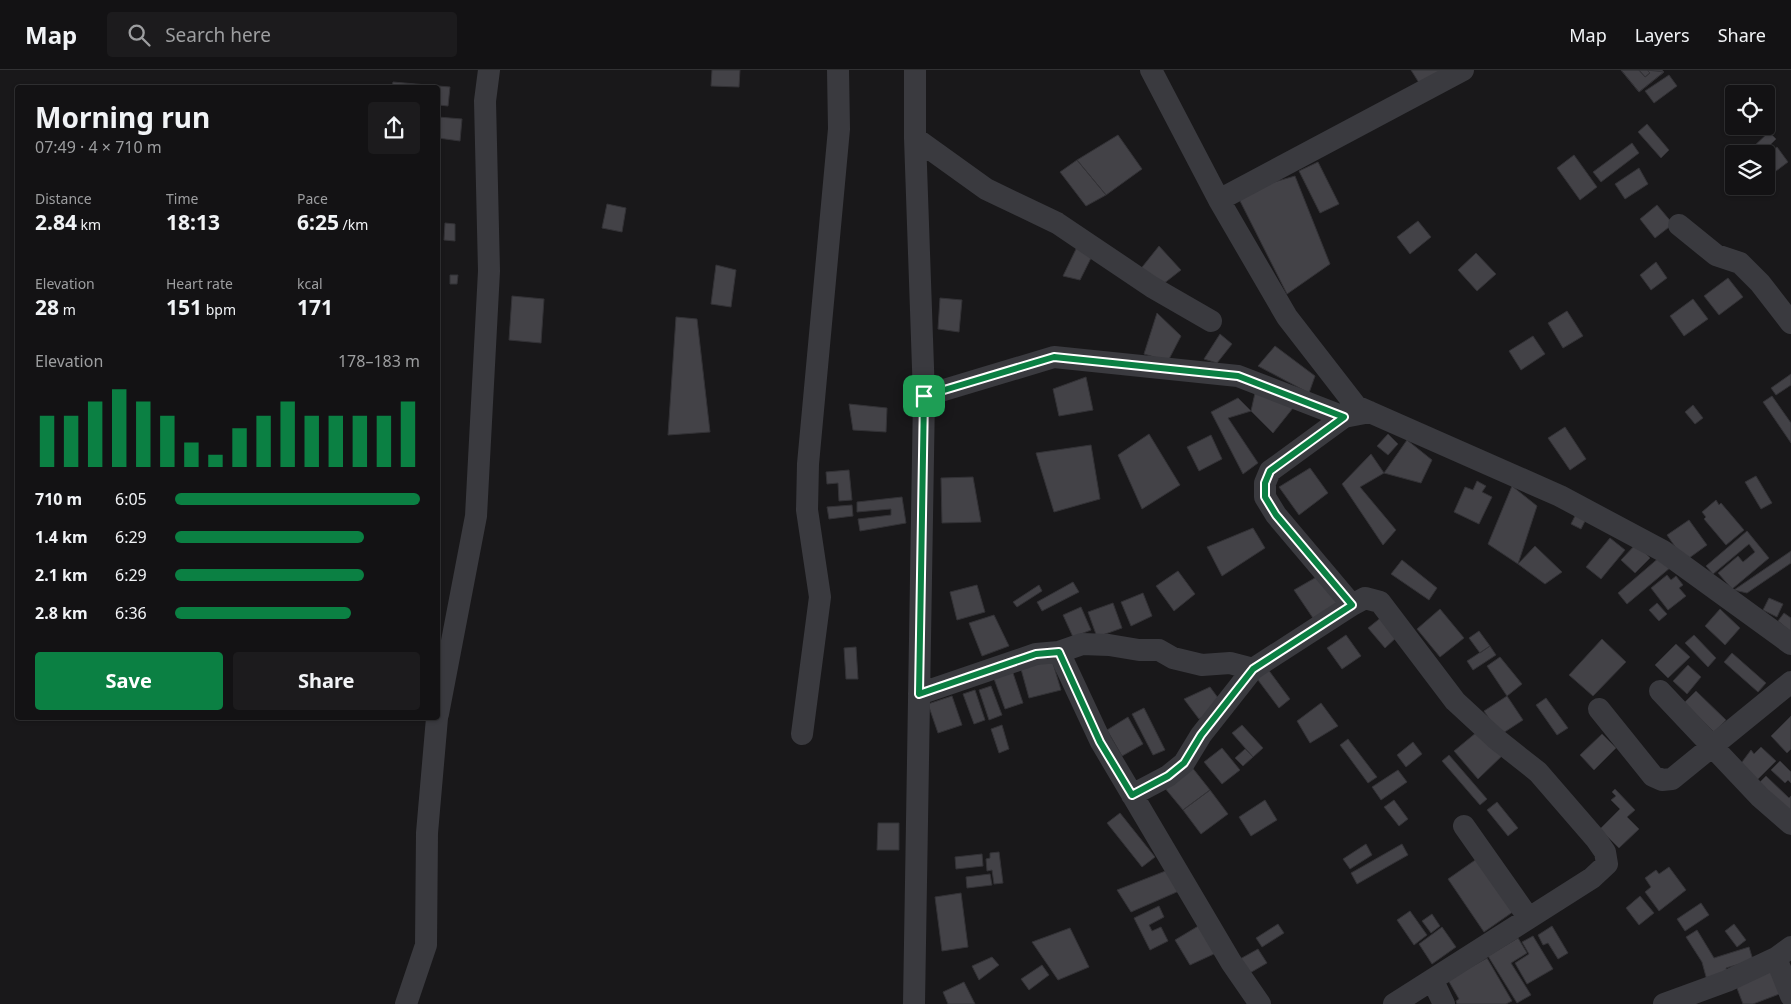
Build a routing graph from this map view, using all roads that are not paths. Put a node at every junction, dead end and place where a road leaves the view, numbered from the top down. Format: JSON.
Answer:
{"nodes":[{"id":1,"x":489,"y":70,"type":"edge"},
{"id":2,"x":838,"y":70,"type":"edge"},
{"id":3,"x":915,"y":70,"type":"edge"},
{"id":4,"x":1151,"y":70,"type":"edge"},
{"id":5,"x":1463,"y":70,"type":"edge"},
{"id":6,"x":915,"y":138,"type":"junction"},
{"id":7,"x":1219,"y":200,"type":"junction"},
{"id":8,"x":1679,"y":225,"type":"dead end"},
{"id":9,"x":1210,"y":321,"type":"dead end"},
{"id":10,"x":1791,"y":323,"type":"edge"},
{"id":11,"x":924,"y":396,"type":"junction"},
{"id":12,"x":1370,"y":412,"type":"junction"},
{"id":13,"x":1344,"y":417,"type":"junction"},
{"id":14,"x":1352,"y":605,"type":"junction"},
{"id":15,"x":1791,"y":644,"type":"edge"},
{"id":16,"x":1059,"y":652,"type":"junction"},
{"id":17,"x":1253,"y":669,"type":"junction"},
{"id":18,"x":1791,"y":682,"type":"edge"},
{"id":19,"x":1660,"y":691,"type":"dead end"},
{"id":20,"x":919,"y":694,"type":"junction"},
{"id":21,"x":440,"y":701,"type":"edge"},
{"id":22,"x":1599,"y":709,"type":"dead end"},
{"id":23,"x":437,"y":720,"type":"edge"},
{"id":24,"x":802,"y":734,"type":"dead end"},
{"id":25,"x":1713,"y":746,"type":"junction"},
{"id":26,"x":1132,"y":795,"type":"junction"},
{"id":27,"x":1791,"y":824,"type":"edge"},
{"id":28,"x":1464,"y":826,"type":"dead end"},
{"id":29,"x":1528,"y":917,"type":"junction"},
{"id":30,"x":1783,"y":953,"type":"edge"},
{"id":31,"x":1433,"y":981,"type":"junction"},
{"id":32,"x":1791,"y":996,"type":"edge"},
{"id":33,"x":406,"y":1004,"type":"edge"},
{"id":34,"x":914,"y":1004,"type":"edge"},
{"id":35,"x":1260,"y":1004,"type":"edge"},
{"id":36,"x":1394,"y":1004,"type":"edge"},
{"id":37,"x":1444,"y":1004,"type":"edge"},
{"id":38,"x":1664,"y":1004,"type":"edge"}],
"edges":[{"from":1,"to":21,"type":"street"},
{"from":2,"to":24,"type":"street"},
{"from":3,"to":6,"type":"street"},
{"from":4,"to":7,"type":"street"},
{"from":5,"to":7,"type":"street"},
{"from":6,"to":9,"type":"street"},
{"from":6,"to":11,"type":"street"},
{"from":7,"to":12,"type":"street"},
{"from":8,"to":10,"type":"street"},
{"from":11,"to":13,"type":"street"},
{"from":11,"to":20,"type":"street"},
{"from":12,"to":13,"type":"street"},
{"from":12,"to":15,"type":"street"},
{"from":13,"to":14,"type":"street"},
{"from":14,"to":17,"type":"street"},
{"from":14,"to":29,"type":"street"},
{"from":16,"to":17,"type":"street"},
{"from":16,"to":20,"type":"street"},
{"from":16,"to":26,"type":"street"},
{"from":17,"to":26,"type":"street"},
{"from":18,"to":25,"type":"street"},
{"from":19,"to":25,"type":"street"},
{"from":20,"to":34,"type":"street"},
{"from":22,"to":25,"type":"street"},
{"from":23,"to":33,"type":"street"},
{"from":25,"to":27,"type":"street"},
{"from":26,"to":35,"type":"street"},
{"from":28,"to":29,"type":"street"},
{"from":29,"to":31,"type":"street"},
{"from":30,"to":32,"type":"street"},
{"from":30,"to":38,"type":"street"},
{"from":31,"to":36,"type":"street"},
{"from":31,"to":37,"type":"street"}]}
